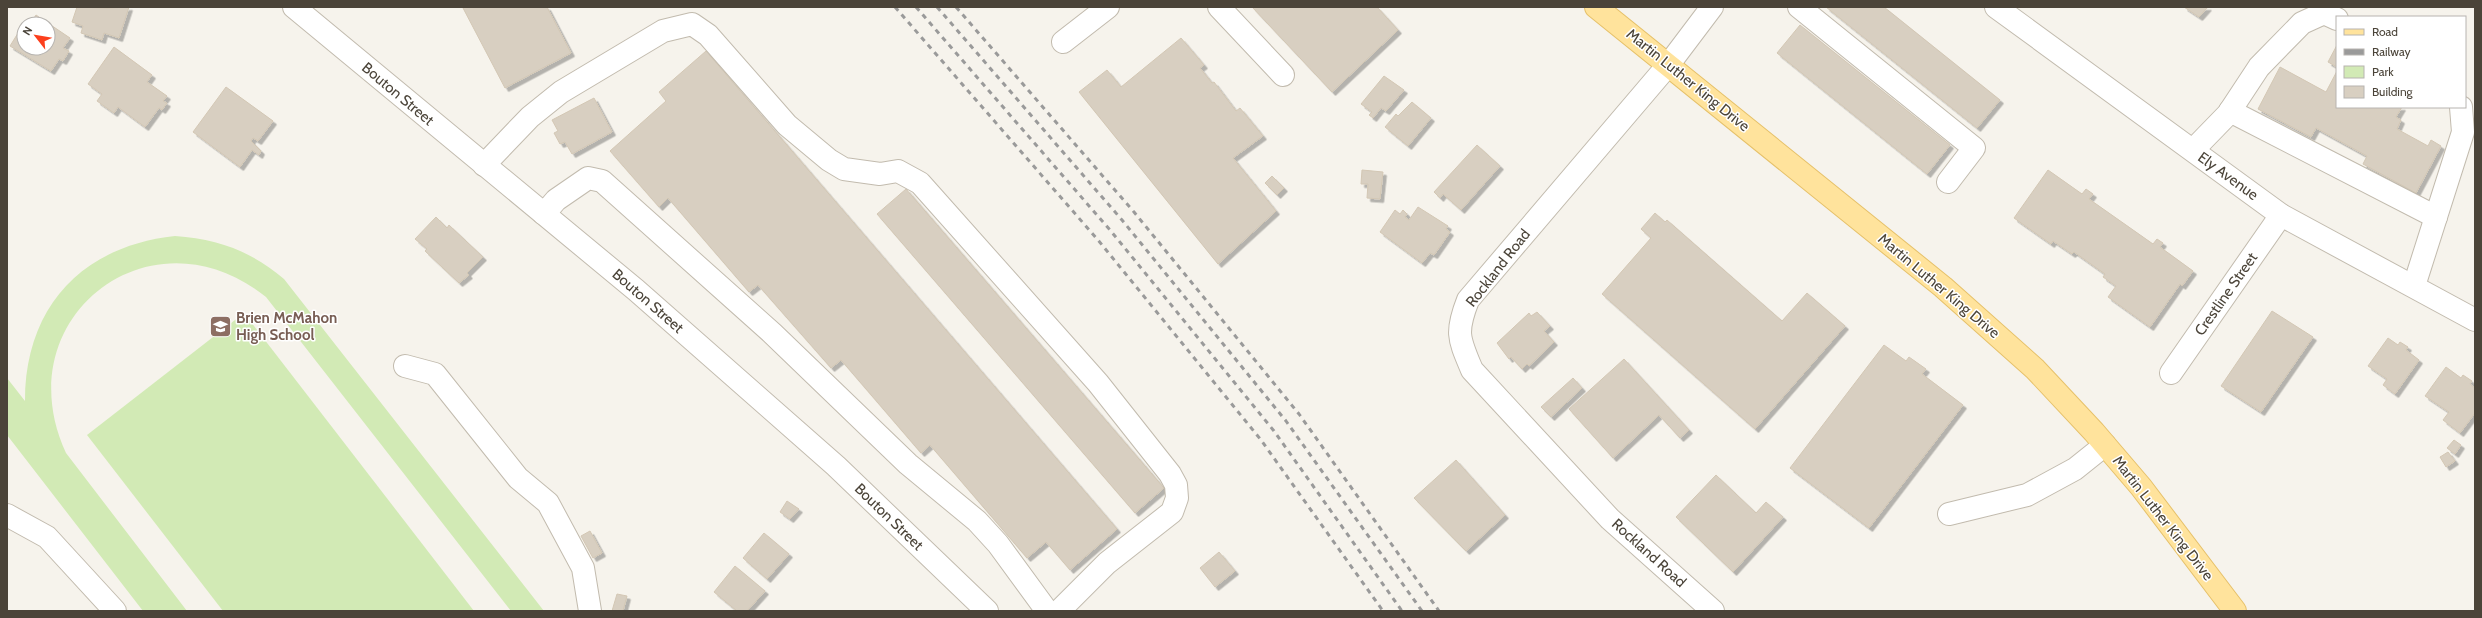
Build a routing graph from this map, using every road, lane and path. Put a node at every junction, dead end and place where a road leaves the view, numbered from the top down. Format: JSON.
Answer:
{"nodes":[{"id":1,"x":294,"y":7,"type":"edge"},
{"id":2,"x":1108,"y":7,"type":"edge"},
{"id":3,"x":1219,"y":7,"type":"edge"},
{"id":4,"x":1596,"y":7,"type":"edge"},
{"id":5,"x":1712,"y":7,"type":"edge"},
{"id":6,"x":1799,"y":7,"type":"edge"},
{"id":7,"x":1996,"y":7,"type":"edge"},
{"id":8,"x":2330,"y":16,"type":"edge"},
{"id":9,"x":1063,"y":42,"type":"dead end"},
{"id":10,"x":1669,"y":64,"type":"junction"},
{"id":11,"x":1283,"y":75,"type":"dead end"},
{"id":12,"x":2462,"y":109,"type":"edge"},
{"id":13,"x":2230,"y":111,"type":"junction"},
{"id":14,"x":2192,"y":150,"type":"junction"},
{"id":15,"x":484,"y":165,"type":"junction"},
{"id":16,"x":1948,"y":182,"type":"dead end"},
{"id":17,"x":544,"y":214,"type":"junction"},
{"id":18,"x":2281,"y":215,"type":"junction"},
{"id":19,"x":2436,"y":217,"type":"junction"},
{"id":20,"x":2414,"y":286,"type":"junction"},
{"id":21,"x":2475,"y":320,"type":"edge"},
{"id":22,"x":405,"y":366,"type":"dead end"},
{"id":23,"x":2170,"y":373,"type":"dead end"},
{"id":24,"x":2105,"y":445,"type":"junction"},
{"id":25,"x":1949,"y":514,"type":"dead end"},
{"id":26,"x":7,"y":515,"type":"edge"},
{"id":27,"x":115,"y":611,"type":"edge"},
{"id":28,"x":590,"y":611,"type":"edge"},
{"id":29,"x":988,"y":611,"type":"edge"},
{"id":30,"x":1047,"y":611,"type":"edge"},
{"id":31,"x":1058,"y":611,"type":"edge"},
{"id":32,"x":1713,"y":611,"type":"edge"},
{"id":33,"x":2235,"y":611,"type":"edge"}],
"edges":[{"from":1,"to":15,"type":"street","name":"Bouton Street"},
{"from":2,"to":9,"type":"street"},
{"from":3,"to":11,"type":"street"},
{"from":4,"to":10,"type":"main road","name":"Martin Luther King Drive"},
{"from":5,"to":10,"type":"street","name":"Rockland Road"},
{"from":6,"to":16,"type":"street"},
{"from":7,"to":14,"type":"street","name":"Ely Avenue"},
{"from":8,"to":13,"type":"street"},
{"from":10,"to":24,"type":"main road","name":"Martin Luther King Drive"},
{"from":10,"to":32,"type":"street","name":"Rockland Road"},
{"from":12,"to":19,"type":"street"},
{"from":13,"to":14,"type":"street"},
{"from":13,"to":19,"type":"street"},
{"from":14,"to":18,"type":"street","name":"Ely Avenue"},
{"from":15,"to":17,"type":"street","name":"Bouton Street"},
{"from":15,"to":31,"type":"street"},
{"from":17,"to":29,"type":"street","name":"Bouton Street"},
{"from":17,"to":30,"type":"street"},
{"from":18,"to":20,"type":"street","name":"Ely Avenue"},
{"from":18,"to":23,"type":"street","name":"Crestline Street"},
{"from":19,"to":20,"type":"street"},
{"from":20,"to":21,"type":"street","name":"Ely Avenue"},
{"from":22,"to":28,"type":"street"},
{"from":24,"to":25,"type":"street"},
{"from":24,"to":33,"type":"main road","name":"Martin Luther King Drive"},
{"from":26,"to":27,"type":"street"}]}
